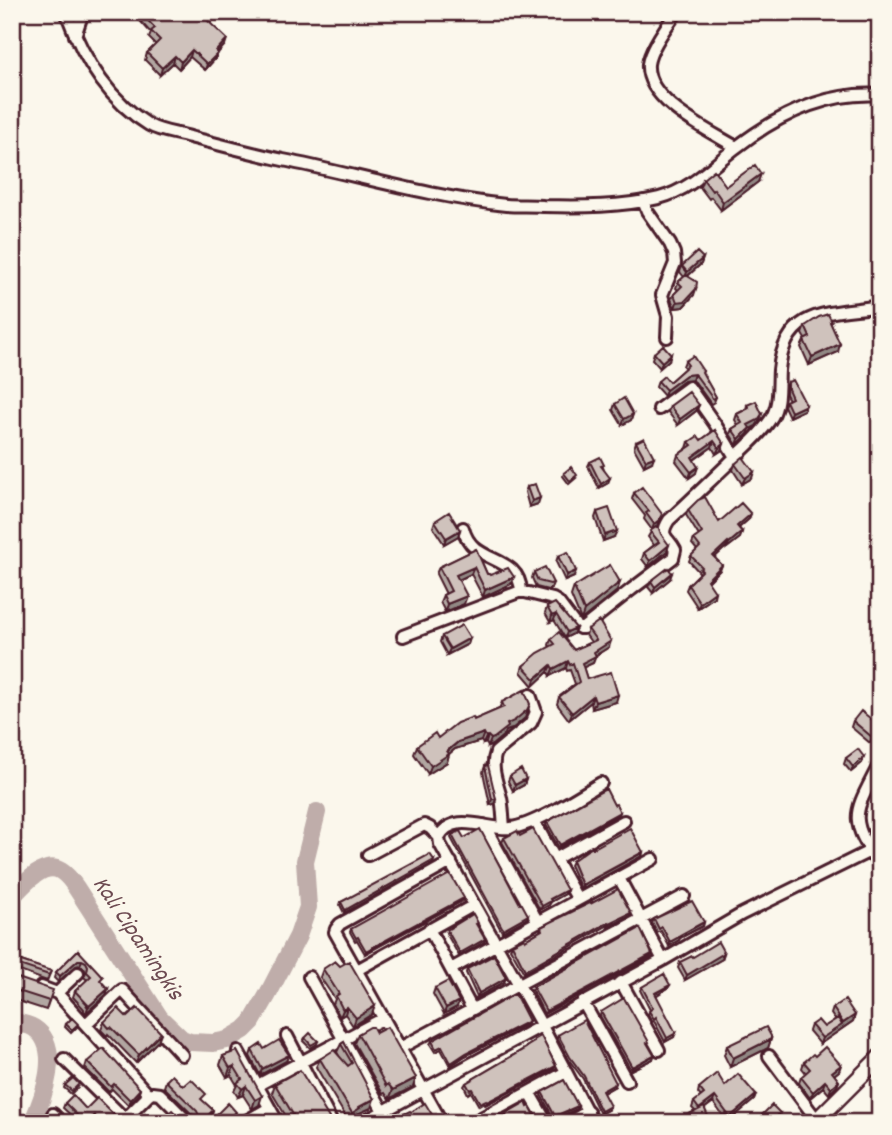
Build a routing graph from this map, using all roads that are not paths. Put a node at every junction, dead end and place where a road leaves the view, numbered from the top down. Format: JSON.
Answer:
{"nodes":[{"id":1,"x":66,"y":12,"type":"edge"},
{"id":2,"x":83,"y":12,"type":"edge"},
{"id":3,"x":677,"y":12,"type":"edge"},
{"id":4,"x":75,"y":36,"type":"junction"},
{"id":5,"x":880,"y":95,"type":"edge"},
{"id":6,"x":736,"y":147,"type":"junction"},
{"id":7,"x":643,"y":201,"type":"junction"},
{"id":8,"x":880,"y":306,"type":"edge"},
{"id":9,"x":667,"y":337,"type":"dead end"},
{"id":10,"x":659,"y":409,"type":"dead end"},
{"id":11,"x":735,"y":457,"type":"junction"},
{"id":12,"x":463,"y":528,"type":"dead end"},
{"id":13,"x":521,"y":592,"type":"junction"},
{"id":14,"x":403,"y":636,"type":"dead end"},
{"id":15,"x":530,"y":695,"type":"dead end"},
{"id":16,"x":880,"y":763,"type":"edge"},
{"id":17,"x":601,"y":783,"type":"dead end"},
{"id":18,"x":534,"y":821,"type":"junction"},
{"id":19,"x":624,"y":821,"type":"dead end"},
{"id":20,"x":484,"y":825,"type":"junction"},
{"id":21,"x":504,"y":828,"type":"junction"},
{"id":22,"x":439,"y":837,"type":"junction"},
{"id":23,"x":870,"y":851,"type":"junction"},
{"id":24,"x":368,"y":855,"type":"dead end"},
{"id":25,"x":555,"y":859,"type":"junction"},
{"id":26,"x":653,"y":859,"type":"dead end"},
{"id":27,"x":451,"y":862,"type":"junction"},
{"id":28,"x":880,"y":865,"type":"edge"},
{"id":29,"x":619,"y":878,"type":"junction"},
{"id":30,"x":684,"y":896,"type":"dead end"},
{"id":31,"x":578,"y":900,"type":"junction"},
{"id":32,"x":474,"y":905,"type":"junction"},
{"id":33,"x":641,"y":919,"type":"junction"},
{"id":34,"x":538,"y":922,"type":"junction"},
{"id":35,"x":429,"y":929,"type":"junction"},
{"id":36,"x":496,"y":944,"type":"junction"},
{"id":37,"x":663,"y":960,"type":"junction"},
{"id":38,"x":451,"y":969,"type":"junction"},
{"id":39,"x":357,"y":970,"type":"junction"},
{"id":40,"x":78,"y":973,"type":"dead end"},
{"id":41,"x":309,"y":977,"type":"dead end"},
{"id":42,"x":621,"y":982,"type":"junction"},
{"id":43,"x":519,"y":984,"type":"junction"},
{"id":44,"x":34,"y":985,"type":"edge"},
{"id":45,"x":57,"y":993,"type":"junction"},
{"id":46,"x":583,"y":1002,"type":"junction"},
{"id":47,"x":472,"y":1009,"type":"junction"},
{"id":48,"x":384,"y":1018,"type":"junction"},
{"id":49,"x":86,"y":1024,"type":"junction"},
{"id":50,"x":542,"y":1026,"type":"junction"},
{"id":51,"x":287,"y":1036,"type":"dead end"},
{"id":52,"x":343,"y":1040,"type":"junction"},
{"id":53,"x":400,"y":1048,"type":"junction"},
{"id":54,"x":659,"y":1050,"type":"dead end"},
{"id":55,"x":238,"y":1051,"type":"edge"},
{"id":56,"x":182,"y":1055,"type":"dead end"},
{"id":57,"x":769,"y":1056,"type":"dead end"},
{"id":58,"x":880,"y":1057,"type":"edge"},
{"id":59,"x":65,"y":1059,"type":"dead end"},
{"id":60,"x":300,"y":1062,"type":"junction"},
{"id":61,"x":566,"y":1072,"type":"junction"},
{"id":62,"x":627,"y":1081,"type":"dead end"},
{"id":63,"x":256,"y":1086,"type":"junction"},
{"id":64,"x":424,"y":1090,"type":"junction"},
{"id":65,"x":529,"y":1092,"type":"junction"},
{"id":66,"x":149,"y":1095,"type":"junction"},
{"id":67,"x":269,"y":1108,"type":"junction"},
{"id":68,"x":383,"y":1111,"type":"junction"},
{"id":69,"x":588,"y":1111,"type":"junction"},
{"id":70,"x":52,"y":1114,"type":"dead end"},
{"id":71,"x":492,"y":1118,"type":"edge"},
{"id":72,"x":125,"y":1121,"type":"edge"},
{"id":73,"x":816,"y":1121,"type":"edge"},
{"id":74,"x":62,"y":1123,"type":"edge"},
{"id":75,"x":189,"y":1123,"type":"edge"},
{"id":76,"x":243,"y":1123,"type":"edge"},
{"id":77,"x":278,"y":1123,"type":"edge"},
{"id":78,"x":332,"y":1123,"type":"edge"},
{"id":79,"x":362,"y":1123,"type":"edge"},
{"id":80,"x":442,"y":1123,"type":"edge"},
{"id":81,"x":472,"y":1123,"type":"edge"},
{"id":82,"x":547,"y":1123,"type":"edge"},
{"id":83,"x":568,"y":1123,"type":"edge"},
{"id":84,"x":593,"y":1123,"type":"edge"}],
"edges":[{"from":1,"to":4,"type":"street"},
{"from":2,"to":4,"type":"street"},
{"from":3,"to":6,"type":"street"},
{"from":4,"to":7,"type":"street"},
{"from":5,"to":6,"type":"street"},
{"from":6,"to":7,"type":"street"},
{"from":7,"to":9,"type":"street"},
{"from":8,"to":11,"type":"street"},
{"from":10,"to":11,"type":"street"},
{"from":11,"to":13,"type":"street"},
{"from":12,"to":13,"type":"street"},
{"from":13,"to":14,"type":"street"},
{"from":15,"to":21,"type":"street"},
{"from":16,"to":23,"type":"street"},
{"from":17,"to":18,"type":"street"},
{"from":18,"to":21,"type":"street"},
{"from":18,"to":25,"type":"street"},
{"from":19,"to":25,"type":"street"},
{"from":20,"to":21,"type":"street"},
{"from":20,"to":22,"type":"street"},
{"from":20,"to":34,"type":"street"},
{"from":22,"to":24,"type":"street"},
{"from":22,"to":27,"type":"street"},
{"from":23,"to":28,"type":"street"},
{"from":23,"to":37,"type":"street"},
{"from":25,"to":31,"type":"street"},
{"from":26,"to":29,"type":"street"},
{"from":27,"to":32,"type":"street"},
{"from":27,"to":39,"type":"street"},
{"from":29,"to":31,"type":"street"},
{"from":29,"to":33,"type":"street"},
{"from":30,"to":33,"type":"street"},
{"from":31,"to":34,"type":"street"},
{"from":32,"to":35,"type":"street"},
{"from":32,"to":36,"type":"street"},
{"from":33,"to":37,"type":"street"},
{"from":33,"to":43,"type":"street"},
{"from":34,"to":36,"type":"street"},
{"from":35,"to":38,"type":"street"},
{"from":35,"to":39,"type":"street"},
{"from":36,"to":38,"type":"street"},
{"from":36,"to":43,"type":"street"},
{"from":37,"to":42,"type":"street"},
{"from":38,"to":47,"type":"street"},
{"from":39,"to":48,"type":"street"},
{"from":40,"to":45,"type":"street"},
{"from":41,"to":52,"type":"street"},
{"from":42,"to":46,"type":"street"},
{"from":42,"to":54,"type":"street"},
{"from":43,"to":47,"type":"street"},
{"from":43,"to":50,"type":"street"},
{"from":44,"to":45,"type":"street"},
{"from":45,"to":49,"type":"street"},
{"from":46,"to":50,"type":"street"},
{"from":46,"to":62,"type":"street"},
{"from":47,"to":53,"type":"street"},
{"from":48,"to":52,"type":"street"},
{"from":48,"to":53,"type":"street"},
{"from":49,"to":56,"type":"street"},
{"from":49,"to":66,"type":"street"},
{"from":50,"to":61,"type":"street"},
{"from":50,"to":64,"type":"street"},
{"from":51,"to":60,"type":"street"},
{"from":52,"to":60,"type":"street"},
{"from":52,"to":68,"type":"street"},
{"from":53,"to":64,"type":"street"},
{"from":55,"to":63,"type":"street"},
{"from":57,"to":73,"type":"street"},
{"from":58,"to":73,"type":"street"},
{"from":59,"to":72,"type":"street"},
{"from":60,"to":63,"type":"street"},
{"from":60,"to":78,"type":"street"},
{"from":61,"to":65,"type":"street"},
{"from":61,"to":69,"type":"street"},
{"from":63,"to":67,"type":"street"},
{"from":64,"to":68,"type":"street"},
{"from":64,"to":80,"type":"street"},
{"from":65,"to":71,"type":"street"},
{"from":65,"to":82,"type":"street"},
{"from":66,"to":72,"type":"street"},
{"from":66,"to":75,"type":"street"},
{"from":67,"to":76,"type":"street"},
{"from":67,"to":77,"type":"street"},
{"from":68,"to":79,"type":"street"},
{"from":69,"to":83,"type":"street"},
{"from":69,"to":84,"type":"street"},
{"from":70,"to":74,"type":"street"},
{"from":71,"to":81,"type":"street"}]}
